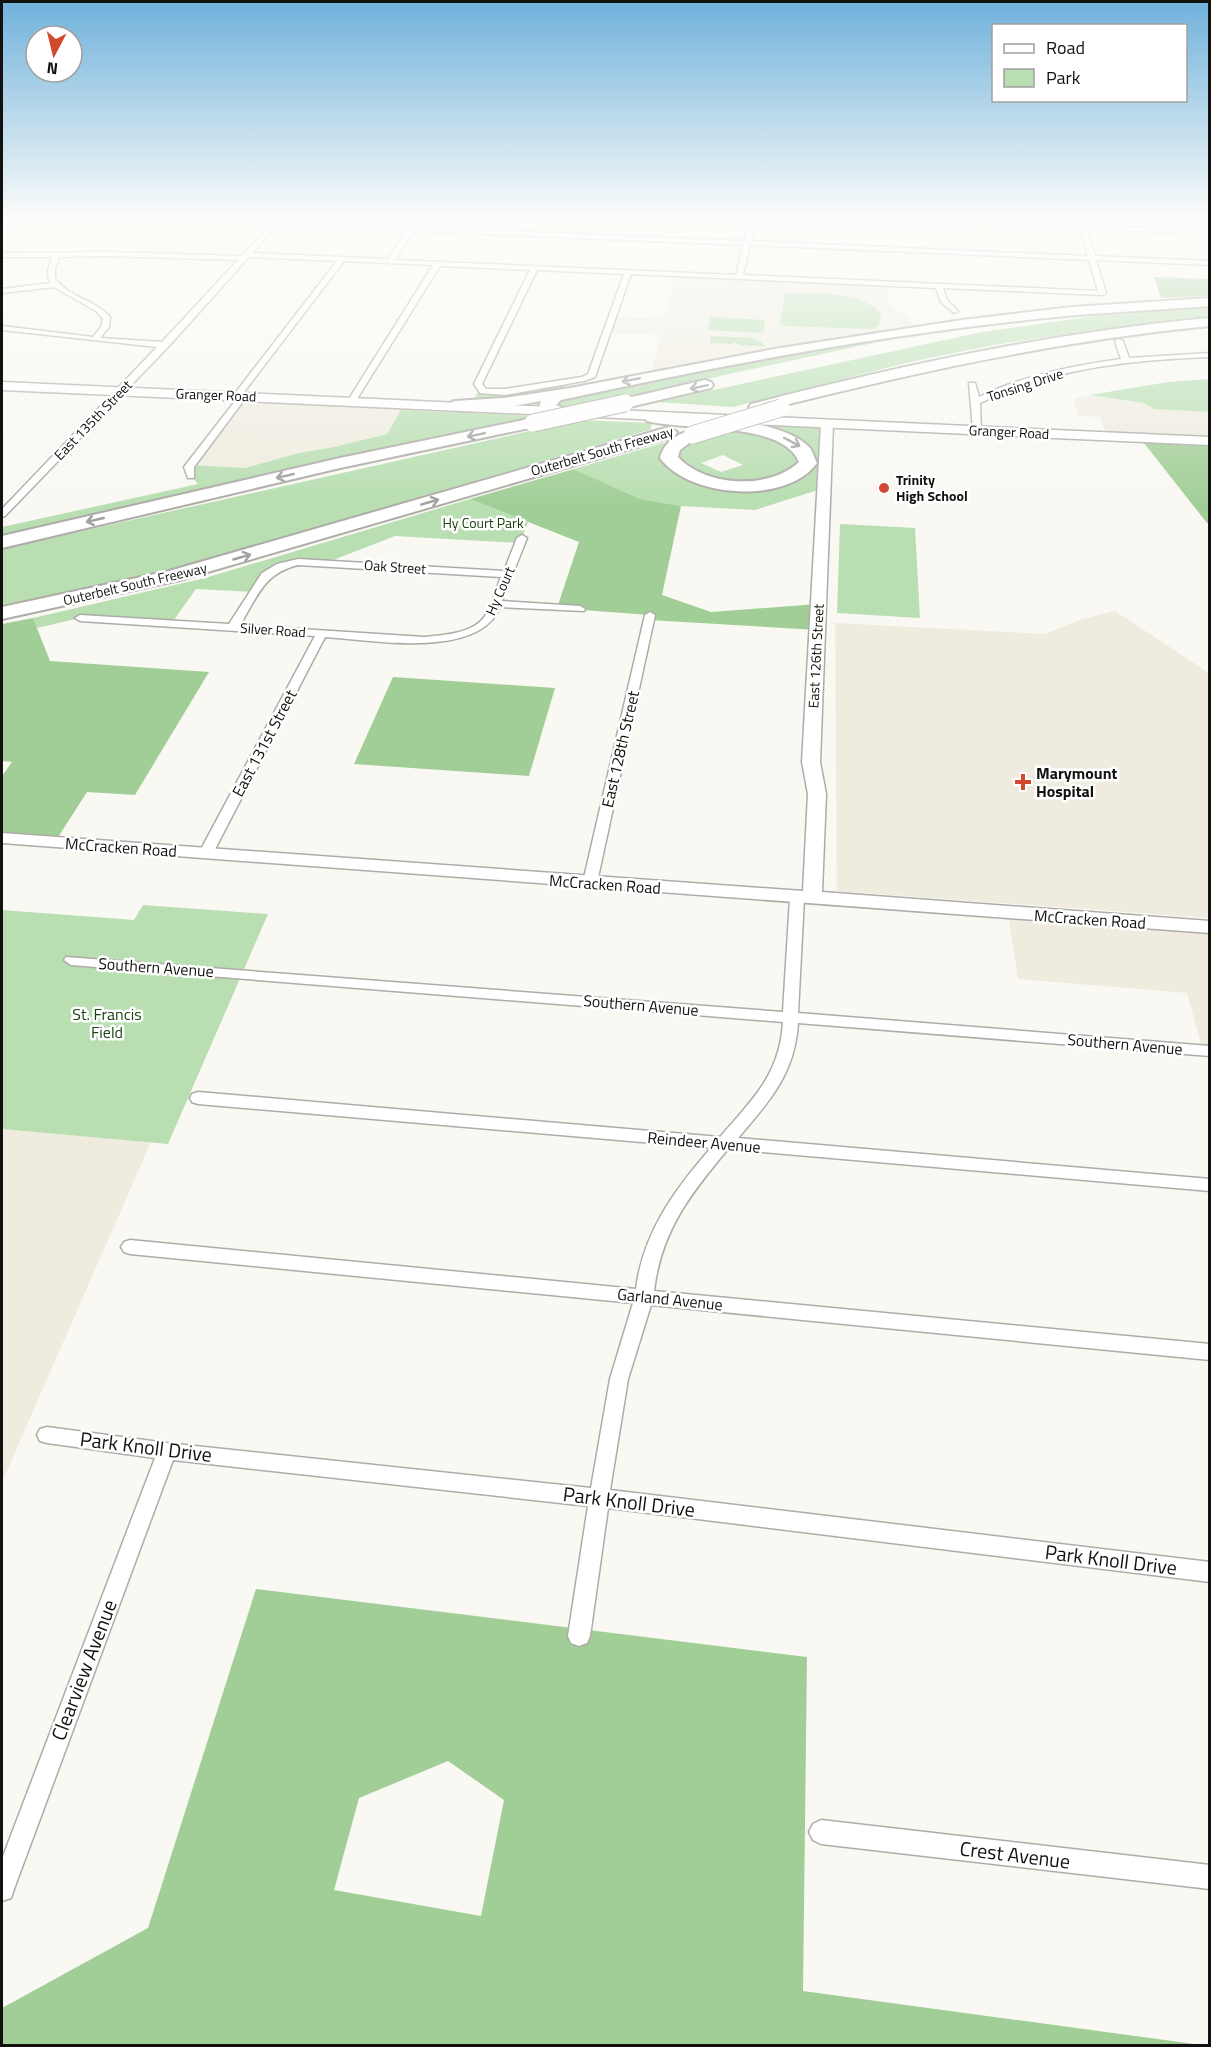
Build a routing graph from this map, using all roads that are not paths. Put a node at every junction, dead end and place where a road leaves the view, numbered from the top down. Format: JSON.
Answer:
{"nodes":[{"id":1,"x":104,"y":315,"type":"edge"},
{"id":2,"x":193,"y":315,"type":"edge"},
{"id":3,"x":300,"y":315,"type":"edge"},
{"id":4,"x":405,"y":315,"type":"edge"},
{"id":5,"x":512,"y":315,"type":"edge"},
{"id":6,"x":616,"y":315,"type":"edge"},
{"id":7,"x":1036,"y":315,"type":"edge"},
{"id":8,"x":1085,"y":315,"type":"edge"},
{"id":9,"x":1209,"y":322,"type":"edge"},
{"id":10,"x":2,"y":328,"type":"edge"},
{"id":11,"x":95,"y":339,"type":"junction"},
{"id":12,"x":1119,"y":341,"type":"dead end"},
{"id":13,"x":165,"y":345,"type":"junction"},
{"id":14,"x":1209,"y":355,"type":"edge"},
{"id":15,"x":966,"y":356,"type":"junction"},
{"id":16,"x":1126,"y":361,"type":"junction"},
{"id":17,"x":810,"y":362,"type":"dead end"},
{"id":18,"x":597,"y":380,"type":"junction"},
{"id":19,"x":718,"y":382,"type":"dead end"},
{"id":20,"x":972,"y":385,"type":"dead end"},
{"id":21,"x":2,"y":386,"type":"edge"},
{"id":22,"x":121,"y":391,"type":"junction"},
{"id":23,"x":243,"y":396,"type":"junction"},
{"id":24,"x":351,"y":402,"type":"junction"},
{"id":25,"x":976,"y":402,"type":"junction"},
{"id":26,"x":429,"y":406,"type":"junction"},
{"id":27,"x":454,"y":406,"type":"junction"},
{"id":28,"x":559,"y":412,"type":"junction"},
{"id":29,"x":652,"y":418,"type":"junction"},
{"id":30,"x":827,"y":419,"type":"junction"},
{"id":31,"x":808,"y":423,"type":"junction"},
{"id":32,"x":977,"y":430,"type":"junction"},
{"id":33,"x":1209,"y":441,"type":"edge"},
{"id":34,"x":191,"y":476,"type":"dead end"},
{"id":35,"x":2,"y":514,"type":"edge"},
{"id":36,"x":522,"y":538,"type":"dead end"},
{"id":37,"x":2,"y":542,"type":"edge"},
{"id":38,"x":509,"y":574,"type":"junction"},
{"id":39,"x":496,"y":604,"type":"junction"},
{"id":40,"x":580,"y":609,"type":"dead end"},
{"id":41,"x":2,"y":613,"type":"edge"},
{"id":42,"x":650,"y":615,"type":"dead end"},
{"id":43,"x":80,"y":618,"type":"dead end"},
{"id":44,"x":233,"y":627,"type":"junction"},
{"id":45,"x":322,"y":633,"type":"junction"},
{"id":46,"x":466,"y":633,"type":"joint"},
{"id":47,"x":2,"y":838,"type":"edge"},
{"id":48,"x":206,"y":853,"type":"junction"},
{"id":49,"x":590,"y":882,"type":"junction"},
{"id":50,"x":805,"y":898,"type":"junction"},
{"id":51,"x":1209,"y":927,"type":"edge"},
{"id":52,"x":71,"y":960,"type":"dead end"},
{"id":53,"x":790,"y":1017,"type":"junction"},
{"id":54,"x":1209,"y":1051,"type":"edge"},
{"id":55,"x":198,"y":1098,"type":"dead end"},
{"id":56,"x":722,"y":1144,"type":"junction"},
{"id":57,"x":1209,"y":1185,"type":"edge"},
{"id":58,"x":130,"y":1247,"type":"dead end"},
{"id":59,"x":644,"y":1297,"type":"junction"},
{"id":60,"x":1209,"y":1352,"type":"edge"},
{"id":61,"x":47,"y":1435,"type":"dead end"},
{"id":62,"x":167,"y":1451,"type":"junction"},
{"id":63,"x":599,"y":1498,"type":"junction"},
{"id":64,"x":1209,"y":1572,"type":"edge"},
{"id":65,"x":579,"y":1636,"type":"dead end"},
{"id":66,"x":821,"y":1832,"type":"dead end"},
{"id":67,"x":1209,"y":1877,"type":"edge"},
{"id":68,"x":2,"y":1889,"type":"edge"}],
"edges":[{"from":1,"to":11,"type":"street"},
{"from":2,"to":13,"type":"street","name":"East 135th Street"},
{"from":3,"to":23,"type":"street"},
{"from":4,"to":24,"type":"street"},
{"from":5,"to":18,"type":"street"},
{"from":6,"to":18,"type":"street"},
{"from":7,"to":18,"type":"highway","one_way":true},
{"from":8,"to":17,"type":"highway"},
{"from":9,"to":15,"type":"highway","name":"Outerbelt South Freeway"},
{"from":10,"to":11,"type":"street"},
{"from":11,"to":13,"type":"street"},
{"from":12,"to":16,"type":"street"},
{"from":13,"to":22,"type":"street","name":"East 135th Street"},
{"from":14,"to":16,"type":"street","name":"Tonsing Drive"},
{"from":29,"to":15,"type":"highway","one_way":true,"bridge":true},
{"from":41,"to":15,"type":"highway","name":"Outerbelt South Freeway","one_way":true},
{"from":16,"to":25,"type":"street","name":"Tonsing Drive"},
{"from":18,"to":27,"type":"highway"},
{"from":18,"to":28,"type":"highway"},
{"from":19,"to":37,"type":"highway","one_way":true,"bridge":true},
{"from":20,"to":25,"type":"street"},
{"from":21,"to":22,"type":"main road","name":"Granger Road"},
{"from":22,"to":23,"type":"main road","name":"Granger Road"},
{"from":22,"to":35,"type":"street","name":"East 135th Street"},
{"from":23,"to":24,"type":"main road","name":"Granger Road"},
{"from":23,"to":34,"type":"street"},
{"from":24,"to":26,"type":"main road","name":"Granger Road"},
{"from":25,"to":32,"type":"street","name":"Tonsing Drive"},
{"from":26,"to":27,"type":"main road","name":"Granger Road"},
{"from":26,"to":28,"type":"main road","name":"Granger Road"},
{"from":27,"to":28,"type":"main road","name":"Granger Road"},
{"from":28,"to":29,"type":"main road","name":"Granger Road"},
{"from":28,"to":31,"type":"main road","name":"Granger Road"},
{"from":29,"to":31,"type":"main road","name":"Granger Road"},
{"from":30,"to":31,"type":"main road","name":"Granger Road"},
{"from":30,"to":32,"type":"main road","name":"Granger Road"},
{"from":30,"to":50,"type":"street","name":"East 126th Street"},
{"from":32,"to":33,"type":"main road","name":"Granger Road"},
{"from":36,"to":38,"type":"street","name":"Hy Court"},
{"from":38,"to":39,"type":"street","name":"Hy Court"},
{"from":38,"to":44,"type":"street","name":"Oak Street"},
{"from":39,"to":40,"type":"street"},
{"from":39,"to":46,"type":"street","name":"Hy Court"},
{"from":42,"to":49,"type":"street","name":"East 128th Street"},
{"from":43,"to":44,"type":"street","name":"Silver Road"},
{"from":44,"to":45,"type":"street","name":"Silver Road"},
{"from":45,"to":46,"type":"street","name":"Silver Road"},
{"from":45,"to":48,"type":"street","name":"East 131st Street"},
{"from":47,"to":48,"type":"street","name":"McCracken Road"},
{"from":48,"to":49,"type":"street","name":"McCracken Road"},
{"from":49,"to":50,"type":"street","name":"McCracken Road"},
{"from":50,"to":51,"type":"street","name":"McCracken Road"},
{"from":50,"to":53,"type":"street"},
{"from":52,"to":53,"type":"street","name":"Southern Avenue"},
{"from":53,"to":54,"type":"street","name":"Southern Avenue"},
{"from":53,"to":56,"type":"street"},
{"from":55,"to":56,"type":"street","name":"Reindeer Avenue"},
{"from":56,"to":57,"type":"street","name":"Reindeer Avenue"},
{"from":56,"to":59,"type":"street"},
{"from":58,"to":59,"type":"street","name":"Garland Avenue"},
{"from":59,"to":60,"type":"street","name":"Garland Avenue"},
{"from":59,"to":63,"type":"street"},
{"from":61,"to":62,"type":"street","name":"Park Knoll Drive"},
{"from":62,"to":63,"type":"street","name":"Park Knoll Drive"},
{"from":62,"to":68,"type":"street","name":"Clearview Avenue"},
{"from":63,"to":64,"type":"street","name":"Park Knoll Drive"},
{"from":63,"to":65,"type":"street"},
{"from":66,"to":67,"type":"street","name":"Crest Avenue"}]}
